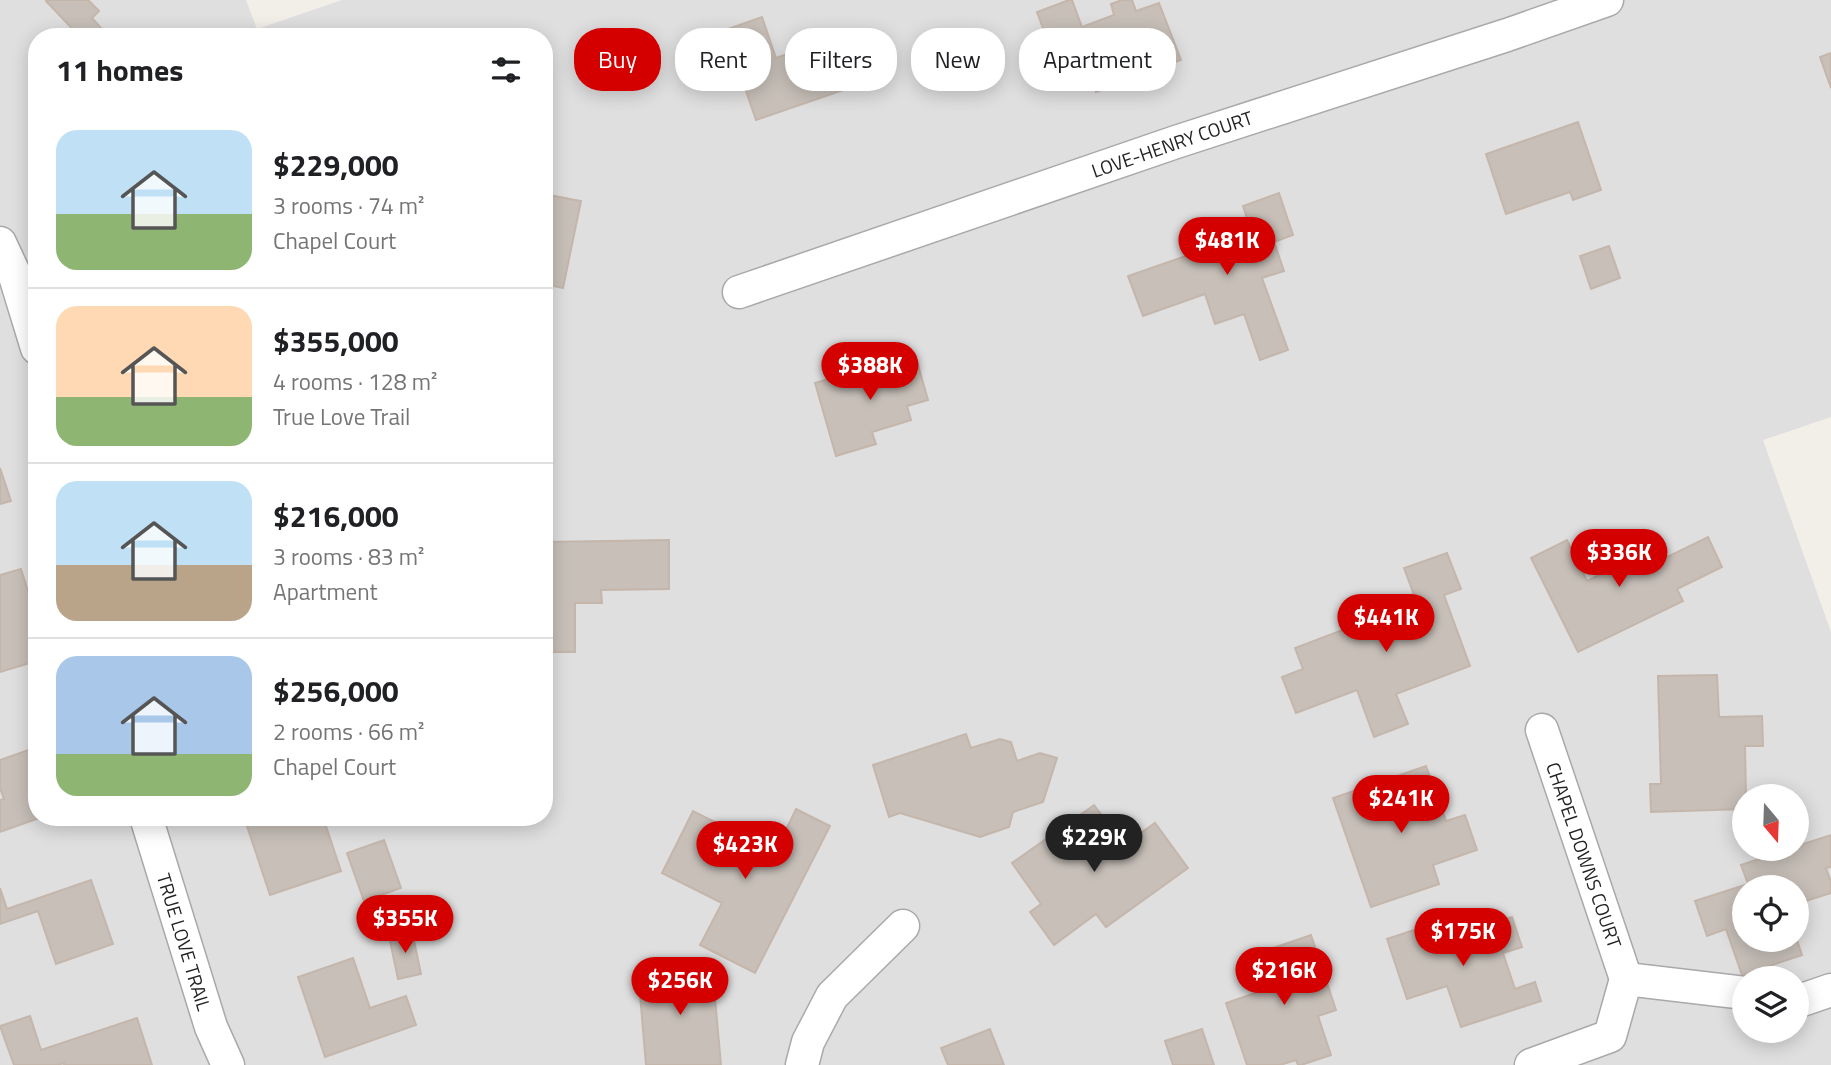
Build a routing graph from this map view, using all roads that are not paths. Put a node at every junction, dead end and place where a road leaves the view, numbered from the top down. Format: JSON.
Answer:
{"nodes":[{"id":1,"x":1607,"y":0,"type":"edge"},
{"id":2,"x":0,"y":243,"type":"edge"},
{"id":3,"x":739,"y":292,"type":"dead end"},
{"id":4,"x":28,"y":318,"type":"edge"},
{"id":5,"x":1542,"y":730,"type":"dead end"},
{"id":6,"x":149,"y":826,"type":"edge"},
{"id":7,"x":903,"y":926,"type":"dead end"},
{"id":8,"x":1626,"y":979,"type":"junction"},
{"id":9,"x":1831,"y":990,"type":"edge"},
{"id":10,"x":1732,"y":991,"type":"edge"},
{"id":11,"x":1809,"y":998,"type":"edge"},
{"id":12,"x":228,"y":1065,"type":"edge"},
{"id":13,"x":802,"y":1065,"type":"edge"},
{"id":14,"x":1531,"y":1065,"type":"edge"}],
"edges":[{"from":1,"to":3,"type":"street","name":"LOVE-HENRY COURT"},
{"from":2,"to":4,"type":"street"},
{"from":5,"to":8,"type":"street","name":"CHAPEL DOWNS COURT"},
{"from":6,"to":12,"type":"street","name":"TRUE LOVE TRAIL"},
{"from":7,"to":13,"type":"street"},
{"from":8,"to":10,"type":"street"},
{"from":8,"to":14,"type":"street"},
{"from":9,"to":11,"type":"street"}]}
